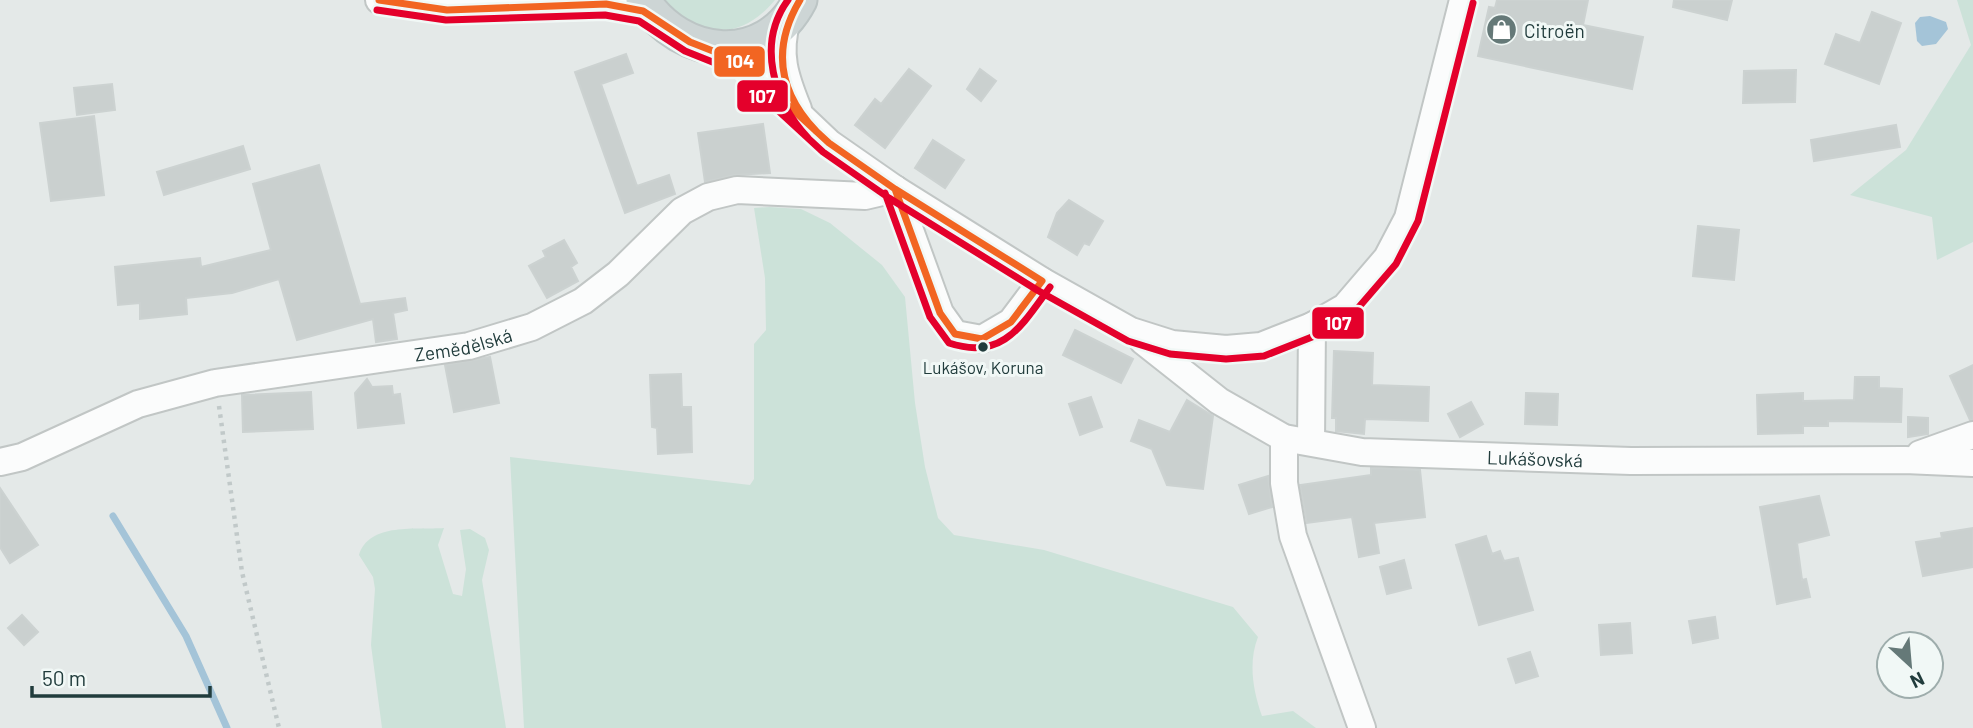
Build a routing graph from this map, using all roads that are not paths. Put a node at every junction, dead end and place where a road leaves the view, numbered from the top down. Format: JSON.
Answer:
{"nodes":[{"id":1,"x":379,"y":0,"type":"edge"},
{"id":2,"x":1463,"y":0,"type":"edge"},
{"id":3,"x":649,"y":8,"type":"edge"},
{"id":4,"x":793,"y":10,"type":"edge"},
{"id":5,"x":711,"y":48,"type":"junction"},
{"id":6,"x":801,"y":118,"type":"junction"},
{"id":7,"x":895,"y":189,"type":"junction"},
{"id":8,"x":1042,"y":281,"type":"junction"},
{"id":9,"x":1312,"y":326,"type":"junction"},
{"id":10,"x":1131,"y":331,"type":"junction"},
{"id":11,"x":1973,"y":435,"type":"edge"},
{"id":12,"x":1284,"y":438,"type":"junction"},
{"id":13,"x":1311,"y":442,"type":"junction"},
{"id":14,"x":1905,"y":460,"type":"junction"},
{"id":15,"x":0,"y":462,"type":"edge"},
{"id":16,"x":1973,"y":463,"type":"edge"},
{"id":17,"x":1362,"y":728,"type":"edge"}],
"edges":[{"from":1,"to":3,"type":"street"},
{"from":2,"to":9,"type":"street"},
{"from":3,"to":5,"type":"main road"},
{"from":4,"to":5,"type":"main road"},
{"from":4,"to":6,"type":"street"},
{"from":5,"to":6,"type":"street"},
{"from":6,"to":7,"type":"street"},
{"from":7,"to":8,"type":"street"},
{"from":7,"to":8,"type":"street"},
{"from":7,"to":15,"type":"street","name":"Zemědělská"},
{"from":8,"to":10,"type":"street"},
{"from":9,"to":10,"type":"street"},
{"from":9,"to":13,"type":"street"},
{"from":10,"to":12,"type":"street","name":"Lukášovská"},
{"from":11,"to":14,"type":"street"},
{"from":12,"to":13,"type":"street","name":"Lukášovská"},
{"from":12,"to":17,"type":"street"},
{"from":13,"to":14,"type":"street","name":"Lukášovská"},
{"from":14,"to":16,"type":"street","name":"Lukášovská"}]}
